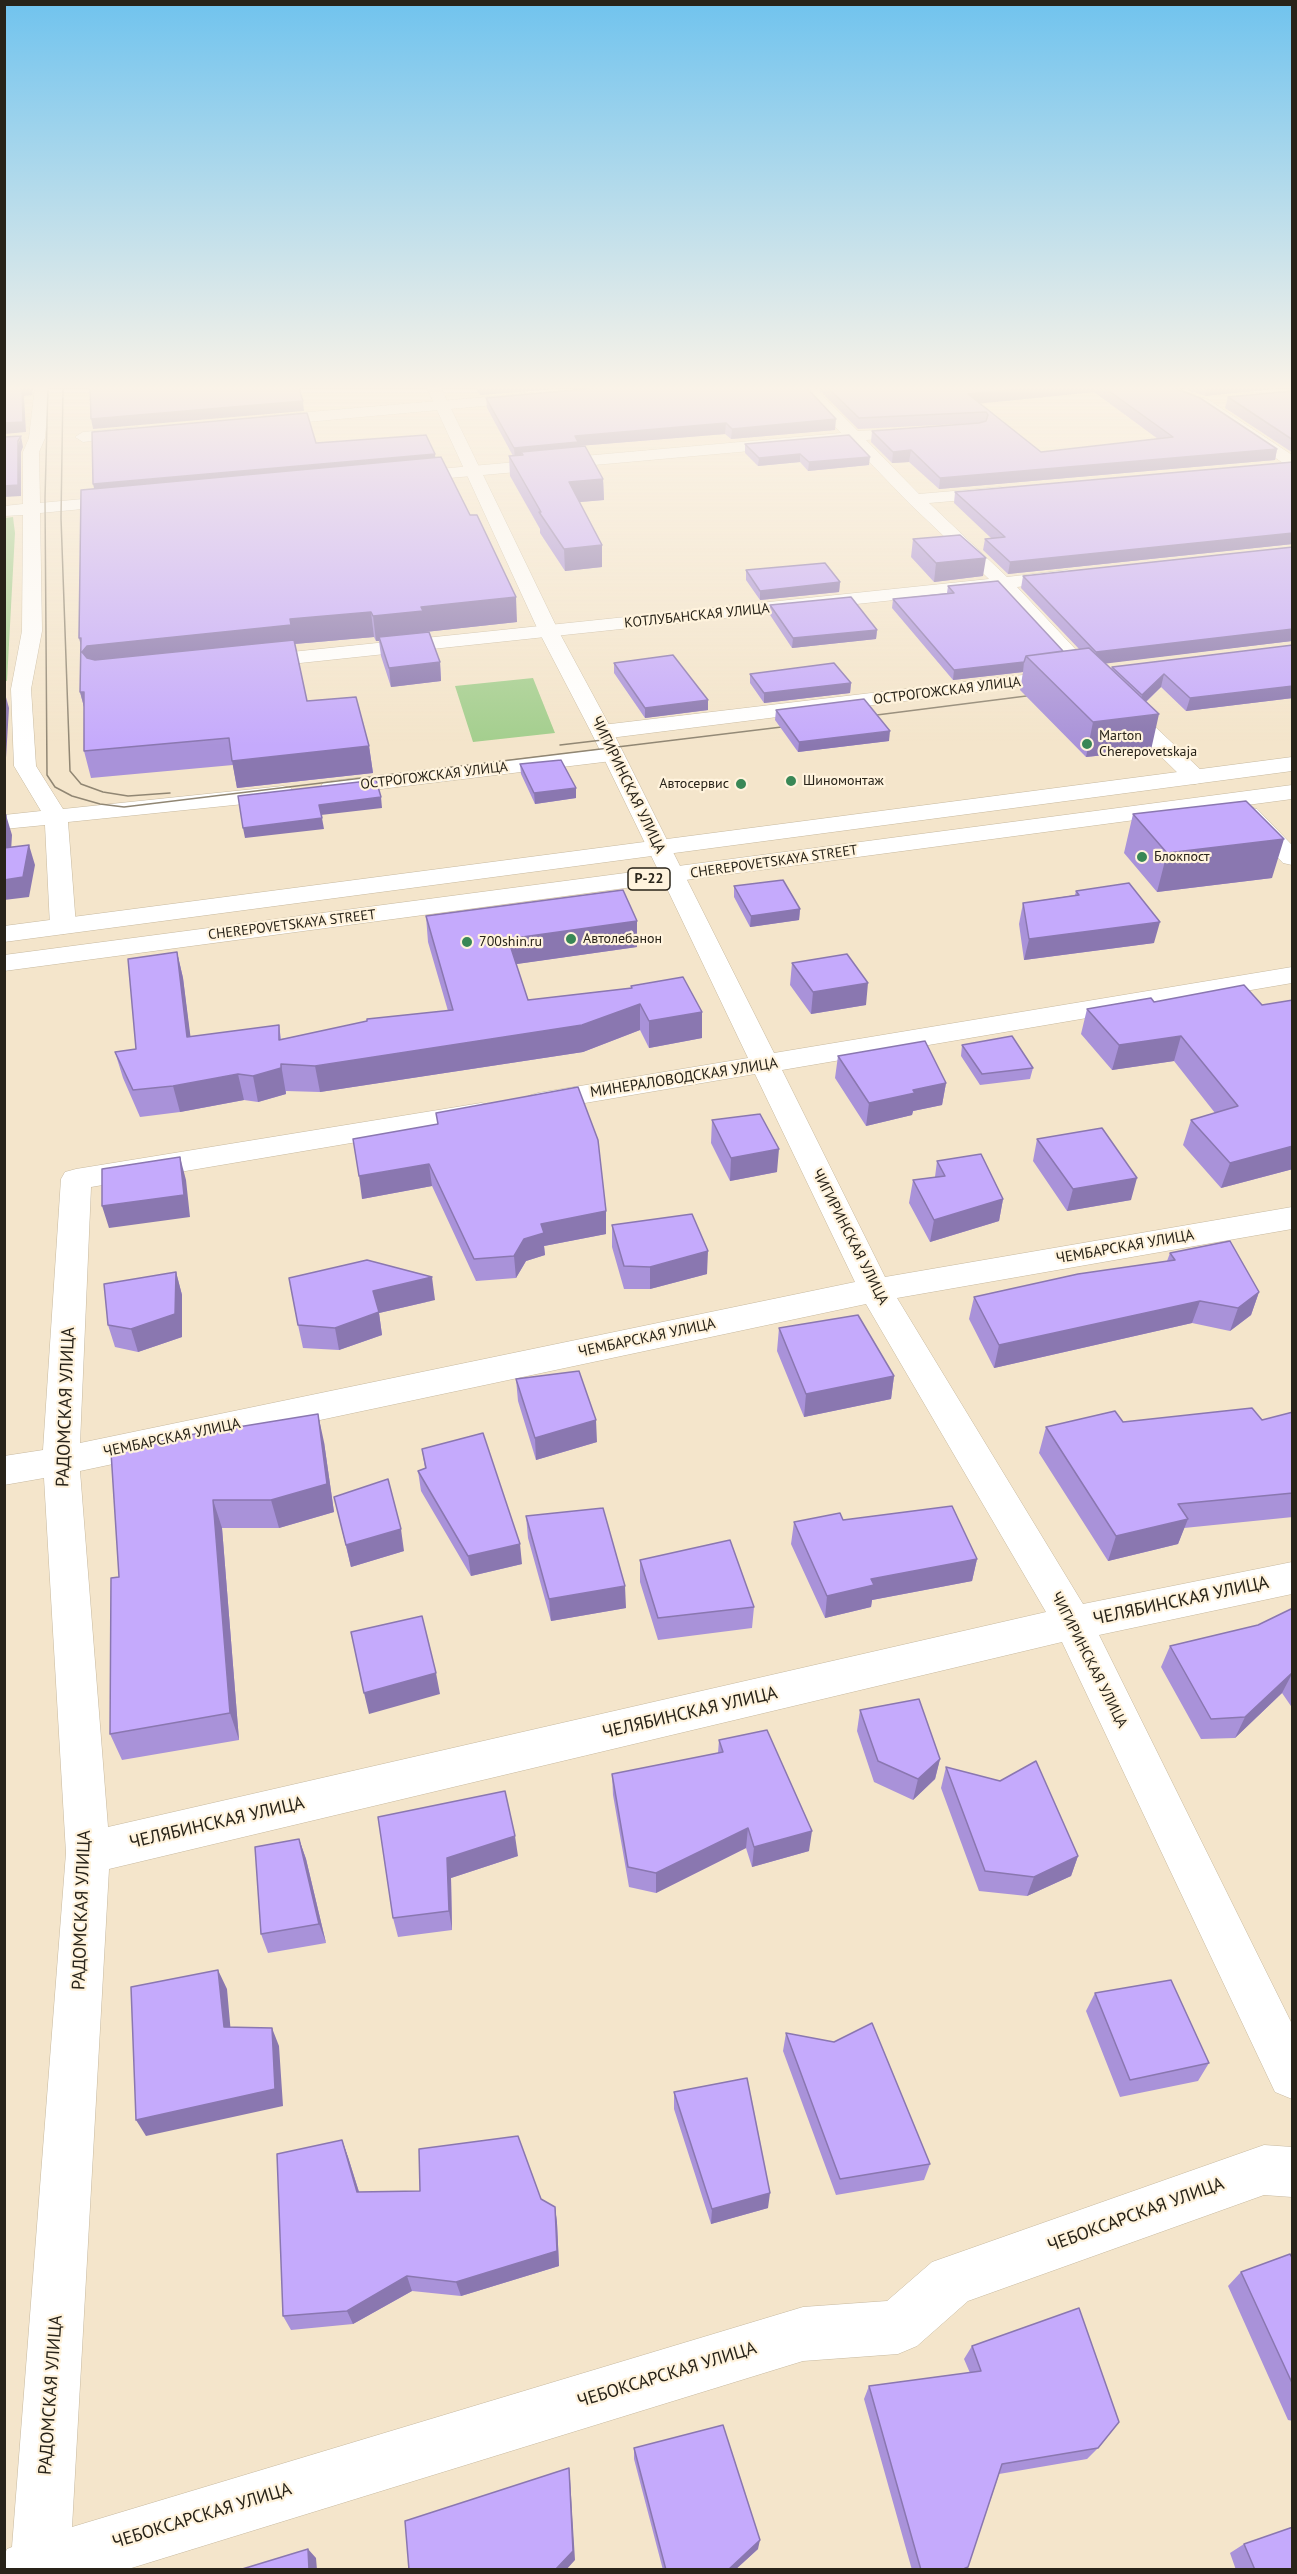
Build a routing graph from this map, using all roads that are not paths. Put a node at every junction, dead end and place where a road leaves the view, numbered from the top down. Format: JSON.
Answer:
{"nodes":[{"id":1,"x":54,"y":506,"type":"edge"},
{"id":2,"x":490,"y":506,"type":"edge"},
{"id":3,"x":921,"y":506,"type":"edge"},
{"id":4,"x":32,"y":508,"type":"junction"},
{"id":5,"x":4,"y":511,"type":"edge"},
{"id":6,"x":1084,"y":574,"type":"edge"},
{"id":7,"x":1003,"y":583,"type":"junction"},
{"id":8,"x":549,"y":632,"type":"junction"},
{"id":9,"x":231,"y":664,"type":"edge"},
{"id":10,"x":1111,"y":671,"type":"edge"},
{"id":11,"x":1088,"y":674,"type":"junction"},
{"id":12,"x":13,"y":690,"type":"edge"},
{"id":13,"x":602,"y":732,"type":"junction"},
{"id":14,"x":612,"y":755,"type":"junction"},
{"id":15,"x":1293,"y":764,"type":"edge"},
{"id":16,"x":1195,"y":777,"type":"junction"},
{"id":17,"x":1293,"y":792,"type":"edge"},
{"id":18,"x":1235,"y":800,"type":"junction"},
{"id":19,"x":56,"y":816,"type":"junction"},
{"id":20,"x":4,"y":822,"type":"edge"},
{"id":21,"x":1293,"y":858,"type":"edge"},
{"id":22,"x":666,"y":862,"type":"junction"},
{"id":23,"x":63,"y":926,"type":"junction"},
{"id":24,"x":4,"y":934,"type":"edge"},
{"id":25,"x":4,"y":963,"type":"edge"},
{"id":26,"x":1293,"y":975,"type":"edge"},
{"id":27,"x":765,"y":1065,"type":"junction"},
{"id":28,"x":76,"y":1179,"type":"joint"},
{"id":29,"x":1293,"y":1218,"type":"edge"},
{"id":30,"x":875,"y":1290,"type":"junction"},
{"id":31,"x":61,"y":1461,"type":"junction"},
{"id":32,"x":4,"y":1471,"type":"edge"},
{"id":33,"x":1293,"y":1578,"type":"edge"},
{"id":34,"x":1073,"y":1623,"type":"junction"},
{"id":35,"x":88,"y":1853,"type":"junction"},
{"id":36,"x":1293,"y":2075,"type":"edge"},
{"id":37,"x":1293,"y":2172,"type":"edge"},
{"id":38,"x":36,"y":2568,"type":"edge"}],
"edges":[{"from":1,"to":4,"type":"main road"},
{"from":2,"to":8,"type":"main road","name":"ЧИГИРИНСКАЯ УЛИЦА"},
{"from":3,"to":7,"type":"main road"},
{"from":4,"to":5,"type":"main road"},
{"from":4,"to":12,"type":"main road"},
{"from":6,"to":7,"type":"main road","name":"КОТЛУБАНСКАЯ УЛИЦА"},
{"from":7,"to":8,"type":"main road","name":"КОТЛУБАНСКАЯ УЛИЦА"},
{"from":7,"to":11,"type":"main road"},
{"from":8,"to":9,"type":"main road","name":"КОТЛУБАНСКАЯ УЛИЦА"},
{"from":8,"to":13,"type":"main road","name":"ЧИГИРИНСКАЯ УЛИЦА"},
{"from":10,"to":11,"type":"main road","name":"ОСТРОГОЖСКАЯ УЛИЦА"},
{"from":11,"to":13,"type":"main road","name":"ОСТРОГОЖСКАЯ УЛИЦА"},
{"from":11,"to":16,"type":"main road"},
{"from":12,"to":19,"type":"main road"},
{"from":13,"to":14,"type":"main road","name":"ЧИГИРИНСКАЯ УЛИЦА"},
{"from":14,"to":19,"type":"main road","name":"ОСТРОГОЖСКАЯ УЛИЦА"},
{"from":14,"to":22,"type":"main road","name":"ЧИГИРИНСКАЯ УЛИЦА"},
{"from":15,"to":16,"type":"main road","name":"CHEREPOVETSKAYA STREET","number":"Р-22"},
{"from":16,"to":22,"type":"main road","name":"CHEREPOVETSKAYA STREET","number":"Р-22"},
{"from":17,"to":18,"type":"main road","name":"CHEREPOVETSKAYA STREET","number":"Р-22"},
{"from":18,"to":21,"type":"main road"},
{"from":18,"to":22,"type":"main road","name":"CHEREPOVETSKAYA STREET","number":"Р-22"},
{"from":19,"to":20,"type":"main road","name":"ОСТРОГОЖСКАЯ УЛИЦА"},
{"from":19,"to":23,"type":"main road"},
{"from":22,"to":23,"type":"main road","name":"CHEREPOVETSKAYA STREET","number":"Р-22"},
{"from":22,"to":25,"type":"main road","name":"CHEREPOVETSKAYA STREET","number":"Р-22"},
{"from":22,"to":27,"type":"main road","name":"ЧИГИРИНСКАЯ УЛИЦА"},
{"from":23,"to":24,"type":"main road","name":"CHEREPOVETSKAYA STREET","number":"Р-22"},
{"from":26,"to":27,"type":"main road","name":"МИНЕРАЛОВОДСКАЯ УЛИЦА"},
{"from":27,"to":28,"type":"main road","name":"МИНЕРАЛОВОДСКАЯ УЛИЦА"},
{"from":27,"to":30,"type":"main road","name":"ЧИГИРИНСКАЯ УЛИЦА"},
{"from":28,"to":31,"type":"main road","name":"РАДОМСКАЯ УЛИЦА"},
{"from":29,"to":30,"type":"main road","name":"ЧЕМБАРСКАЯ УЛИЦА"},
{"from":30,"to":31,"type":"main road","name":"ЧЕМБАРСКАЯ УЛИЦА"},
{"from":30,"to":34,"type":"main road","name":"ЧИГИРИНСКАЯ УЛИЦА"},
{"from":31,"to":32,"type":"main road","name":"ЧЕМБАРСКАЯ УЛИЦА"},
{"from":31,"to":35,"type":"main road","name":"РАДОМСКАЯ УЛИЦА"},
{"from":33,"to":34,"type":"main road","name":"ЧЕЛЯБИНСКАЯ УЛИЦА"},
{"from":34,"to":35,"type":"main road","name":"ЧЕЛЯБИНСКАЯ УЛИЦА"},
{"from":34,"to":36,"type":"main road","name":"ЧИГИРИНСКАЯ УЛИЦА"},
{"from":35,"to":38,"type":"main road","name":"РАДОМСКАЯ УЛИЦА"},
{"from":37,"to":38,"type":"main road","name":"ЧЕБОКСАРСКАЯ УЛИЦА"}]}
